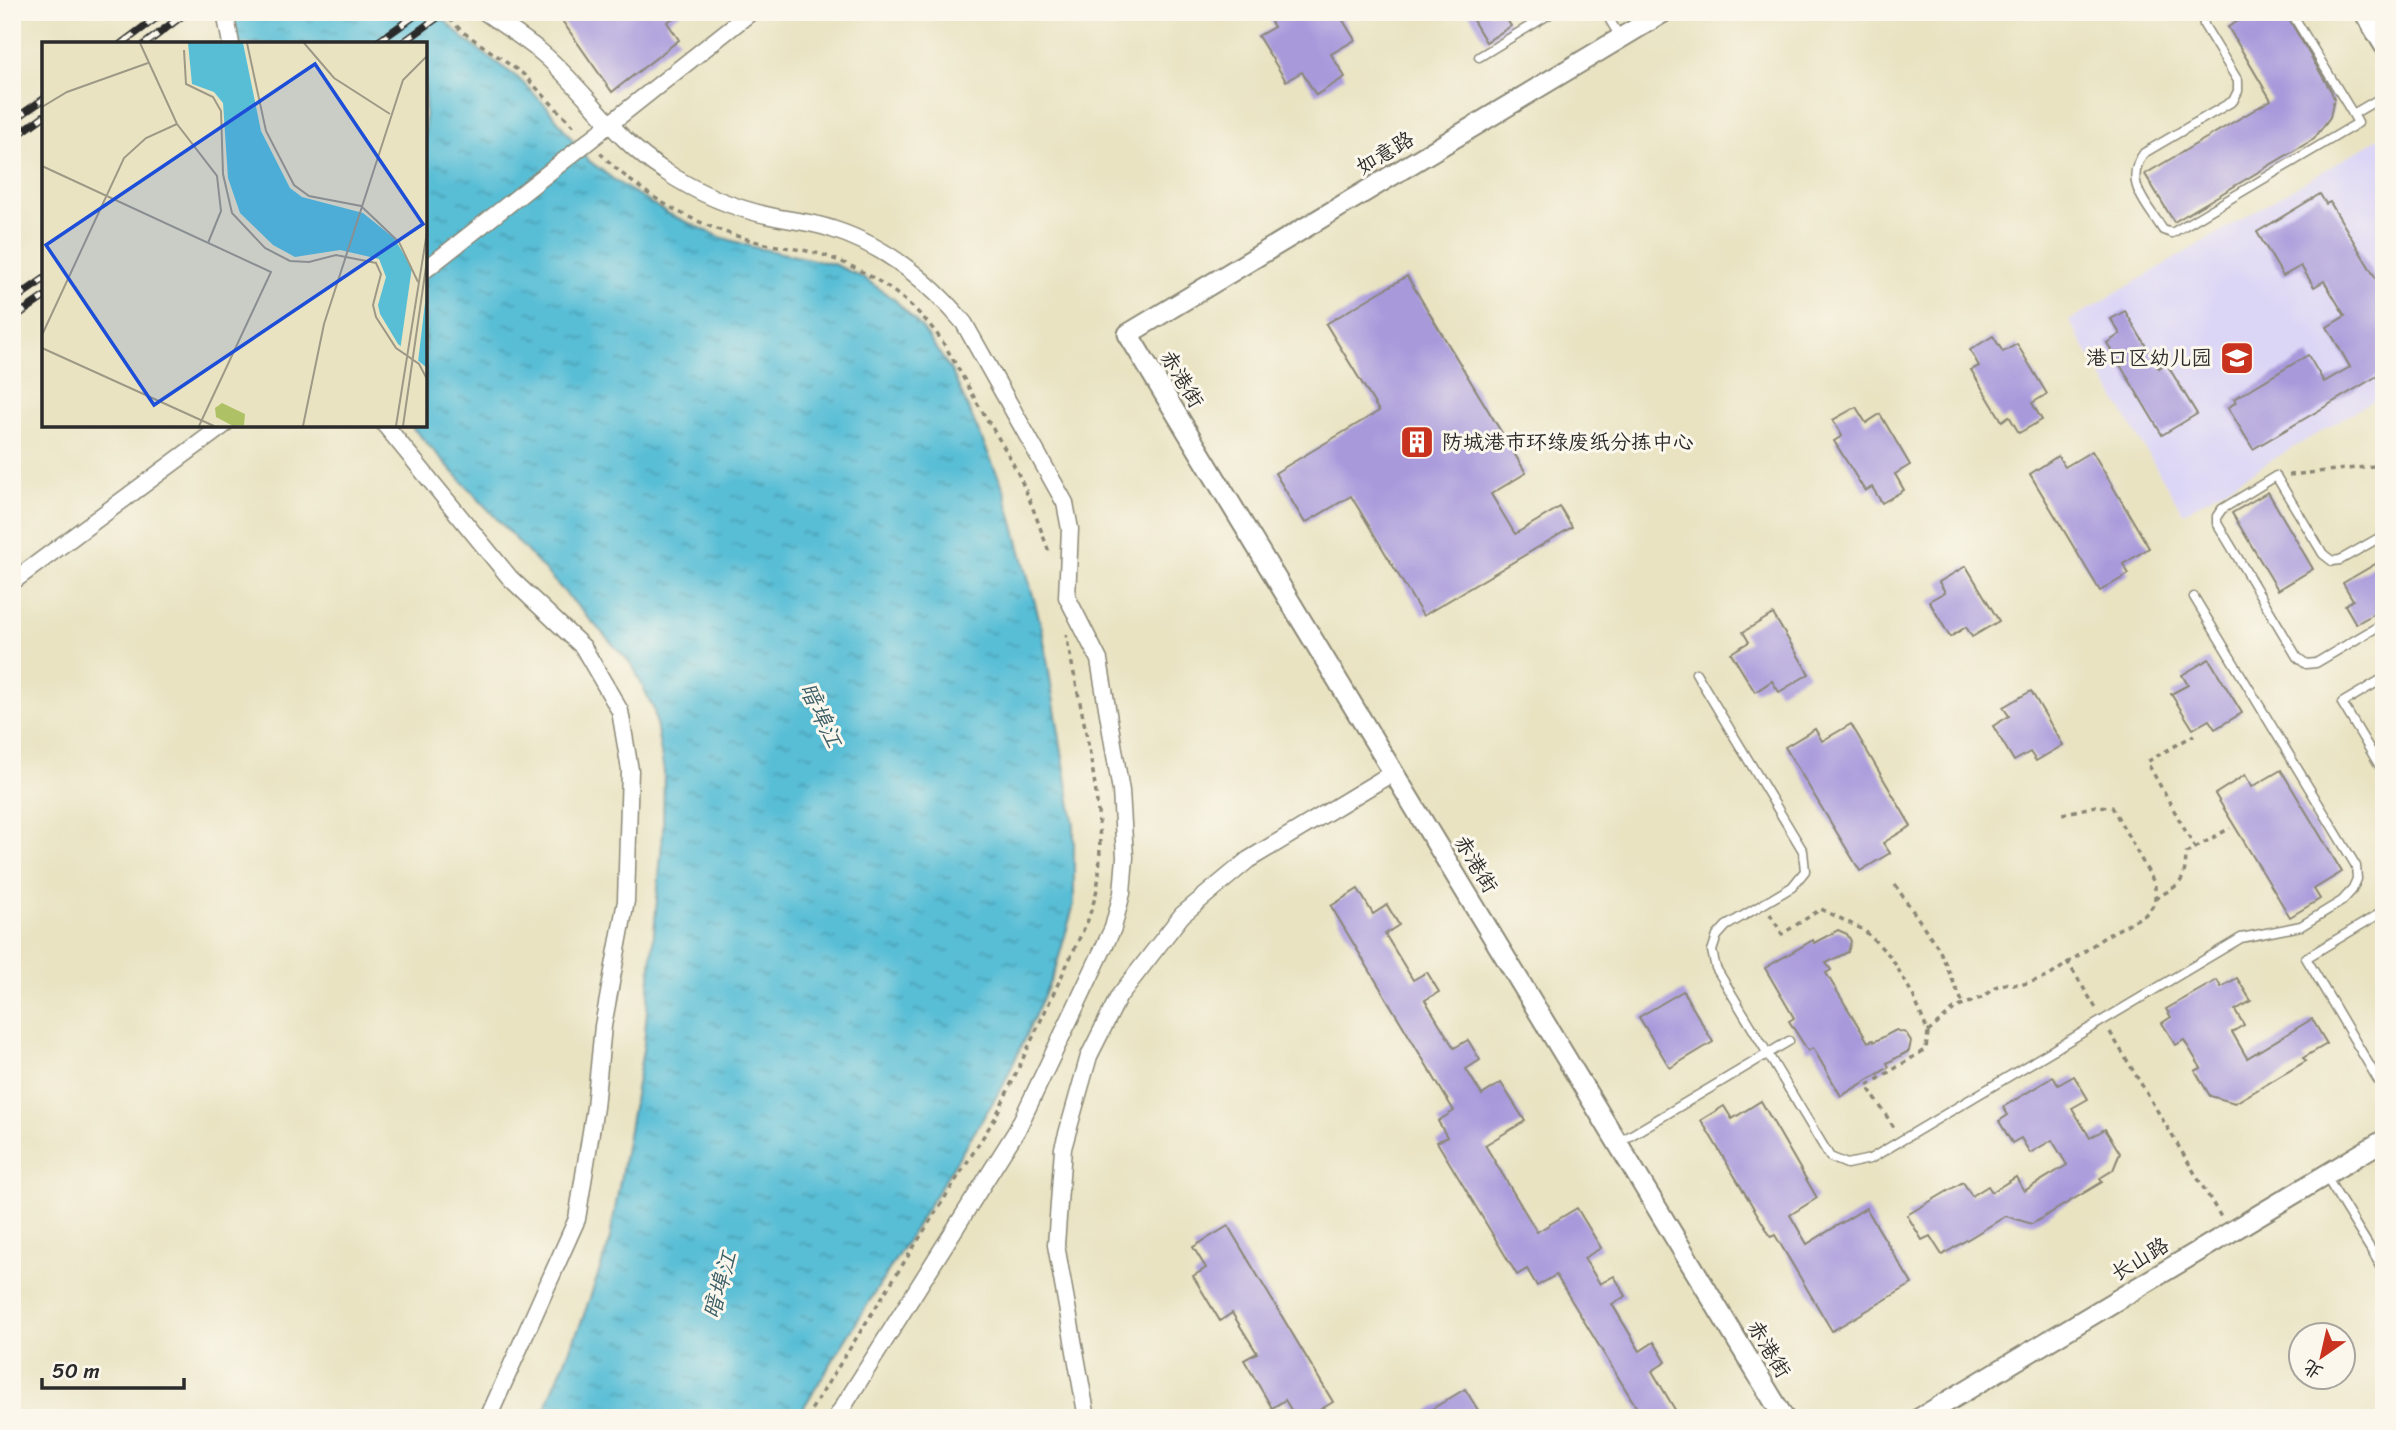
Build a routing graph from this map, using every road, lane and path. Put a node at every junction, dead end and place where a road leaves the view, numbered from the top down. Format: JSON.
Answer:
{"nodes":[{"id":1,"x":225,"y":12,"type":"edge"},
{"id":2,"x":442,"y":12,"type":"edge"},
{"id":3,"x":485,"y":12,"type":"edge"},
{"id":4,"x":751,"y":12,"type":"edge"},
{"id":5,"x":1553,"y":12,"type":"edge"},
{"id":6,"x":1605,"y":12,"type":"edge"},
{"id":7,"x":1664,"y":12,"type":"edge"},
{"id":8,"x":2206,"y":12,"type":"edge"},
{"id":9,"x":2291,"y":12,"type":"edge"},
{"id":10,"x":2364,"y":12,"type":"edge"},
{"id":11,"x":1621,"y":38,"type":"junction"},
{"id":12,"x":231,"y":42,"type":"edge"},
{"id":13,"x":2384,"y":45,"type":"edge"},
{"id":14,"x":1479,"y":57,"type":"dead end"},
{"id":15,"x":2384,"y":96,"type":"edge"},
{"id":16,"x":2353,"y":114,"type":"junction"},
{"id":17,"x":604,"y":128,"type":"junction"},
{"id":18,"x":578,"y":131,"type":"dead end"},
{"id":19,"x":596,"y":149,"type":"dead end"},
{"id":20,"x":427,"y":268,"type":"edge"},
{"id":21,"x":1128,"y":334,"type":"joint"},
{"id":22,"x":221,"y":427,"type":"edge"},
{"id":23,"x":387,"y":427,"type":"edge"},
{"id":24,"x":2384,"y":465,"type":"edge"},
{"id":25,"x":2276,"y":477,"type":"junction"},
{"id":26,"x":2384,"y":535,"type":"edge"},
{"id":27,"x":1051,"y":556,"type":"dead end"},
{"id":28,"x":12,"y":582,"type":"edge"},
{"id":29,"x":2194,"y":597,"type":"dead end"},
{"id":30,"x":1063,"y":622,"type":"dead end"},
{"id":31,"x":2384,"y":623,"type":"edge"},
{"id":32,"x":1696,"y":673,"type":"dead end"},
{"id":33,"x":2384,"y":678,"type":"edge"},
{"id":34,"x":2194,"y":735,"type":"dead end"},
{"id":35,"x":1394,"y":772,"type":"junction"},
{"id":36,"x":2384,"y":773,"type":"edge"},
{"id":37,"x":2058,"y":815,"type":"dead end"},
{"id":38,"x":2230,"y":828,"type":"dead end"},
{"id":39,"x":2195,"y":848,"type":"junction"},
{"id":40,"x":1895,"y":886,"type":"dead end"},
{"id":41,"x":2155,"y":899,"type":"junction"},
{"id":42,"x":1764,"y":903,"type":"junction"},
{"id":43,"x":2384,"y":911,"type":"edge"},
{"id":44,"x":2067,"y":961,"type":"junction"},
{"id":45,"x":1964,"y":1006,"type":"junction"},
{"id":46,"x":2103,"y":1020,"type":"junction"},
{"id":47,"x":1928,"y":1032,"type":"junction"},
{"id":48,"x":1789,"y":1041,"type":"dead end"},
{"id":49,"x":1768,"y":1054,"type":"junction"},
{"id":50,"x":2384,"y":1090,"type":"edge"},
{"id":51,"x":1902,"y":1140,"type":"junction"},
{"id":52,"x":2384,"y":1140,"type":"edge"},
{"id":53,"x":1618,"y":1143,"type":"junction"},
{"id":54,"x":2325,"y":1175,"type":"junction"},
{"id":55,"x":2230,"y":1232,"type":"junction"},
{"id":56,"x":2384,"y":1271,"type":"edge"},
{"id":57,"x":488,"y":1418,"type":"edge"},
{"id":58,"x":806,"y":1418,"type":"edge"},
{"id":59,"x":836,"y":1418,"type":"edge"},
{"id":60,"x":1087,"y":1418,"type":"edge"},
{"id":61,"x":1784,"y":1418,"type":"edge"},
{"id":62,"x":1920,"y":1418,"type":"edge"}],
"edges":[{"from":1,"to":12,"type":"street"},
{"from":2,"to":18,"type":"path"},
{"from":3,"to":17,"type":"street"},
{"from":4,"to":17,"type":"street"},
{"from":5,"to":14,"type":"lane"},
{"from":6,"to":11,"type":"lane"},
{"from":7,"to":11,"type":"street","name":"如意路"},
{"from":8,"to":16,"type":"lane"},
{"from":9,"to":16,"type":"lane"},
{"from":10,"to":13,"type":"street"},
{"from":11,"to":21,"type":"street","name":"如意路"},
{"from":15,"to":16,"type":"lane"},
{"from":17,"to":20,"type":"street","bridge":true},
{"from":17,"to":59,"type":"street"},
{"from":19,"to":27,"type":"path"},
{"from":21,"to":35,"type":"street","name":"赤港街"},
{"from":22,"to":28,"type":"street"},
{"from":23,"to":57,"type":"street"},
{"from":24,"to":25,"type":"path"},
{"from":25,"to":26,"type":"lane"},
{"from":25,"to":31,"type":"lane"},
{"from":29,"to":46,"type":"lane"},
{"from":30,"to":58,"type":"path"},
{"from":32,"to":42,"type":"lane"},
{"from":33,"to":36,"type":"lane"},
{"from":34,"to":39,"type":"path"},
{"from":35,"to":53,"type":"street","name":"赤港街"},
{"from":35,"to":60,"type":"street"},
{"from":37,"to":41,"type":"path"},
{"from":38,"to":39,"type":"path"},
{"from":39,"to":41,"type":"path"},
{"from":40,"to":45,"type":"path"},
{"from":41,"to":44,"type":"path"},
{"from":42,"to":47,"type":"path"},
{"from":42,"to":49,"type":"lane"},
{"from":43,"to":50,"type":"lane"},
{"from":44,"to":45,"type":"path"},
{"from":44,"to":46,"type":"path"},
{"from":45,"to":47,"type":"path"},
{"from":46,"to":51,"type":"lane"},
{"from":46,"to":55,"type":"path"},
{"from":47,"to":51,"type":"path"},
{"from":48,"to":49,"type":"lane"},
{"from":49,"to":51,"type":"lane"},
{"from":49,"to":53,"type":"lane"},
{"from":52,"to":54,"type":"street","name":"长山路"},
{"from":53,"to":61,"type":"street","name":"赤港街"},
{"from":54,"to":55,"type":"street","name":"长山路"},
{"from":54,"to":56,"type":"lane"},
{"from":55,"to":62,"type":"street","name":"长山路"}]}
